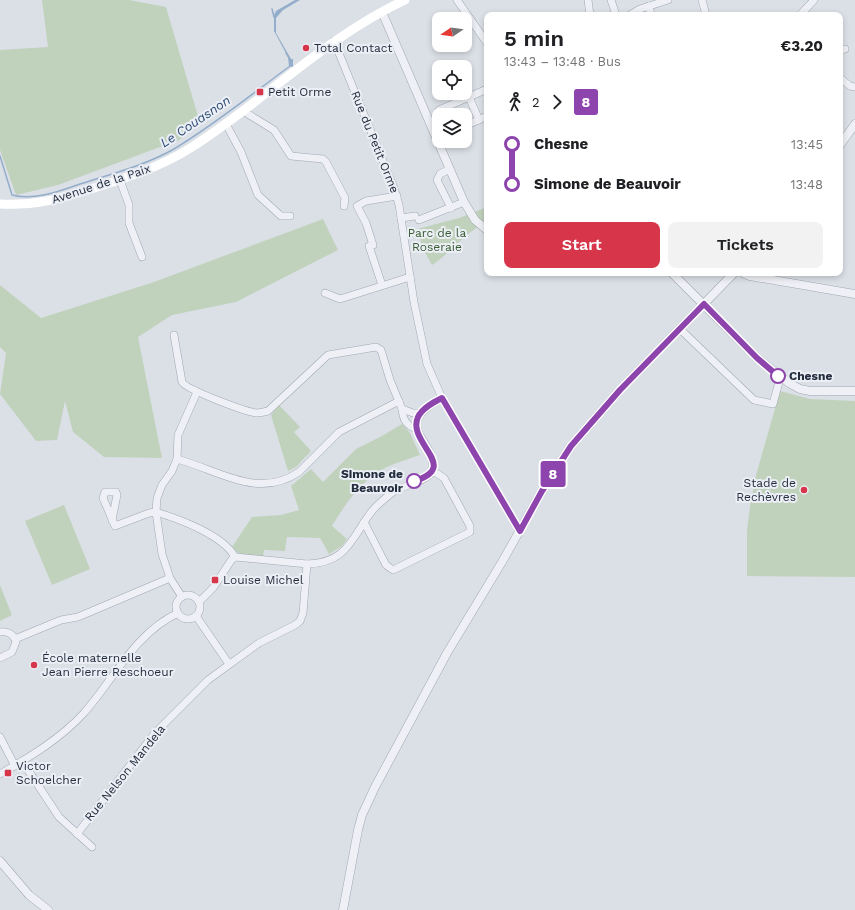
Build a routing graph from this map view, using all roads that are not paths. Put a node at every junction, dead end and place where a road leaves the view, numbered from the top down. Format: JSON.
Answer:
{"nodes":[{"id":1,"x":405,"y":0,"type":"edge"},
{"id":2,"x":457,"y":0,"type":"edge"},
{"id":3,"x":588,"y":0,"type":"edge"},
{"id":4,"x":611,"y":0,"type":"edge"},
{"id":5,"x":668,"y":0,"type":"edge"},
{"id":6,"x":702,"y":0,"type":"edge"},
{"id":7,"x":814,"y":0,"type":"edge"},
{"id":8,"x":649,"y":6,"type":"junction"},
{"id":9,"x":382,"y":12,"type":"junction"},
{"id":10,"x":590,"y":12,"type":"edge"},
{"id":11,"x":615,"y":12,"type":"edge"},
{"id":12,"x":636,"y":12,"type":"edge"},
{"id":13,"x":650,"y":12,"type":"edge"},
{"id":14,"x":705,"y":12,"type":"edge"},
{"id":15,"x":803,"y":12,"type":"edge"},
{"id":16,"x":484,"y":39,"type":"edge"},
{"id":17,"x":334,"y":41,"type":"junction"},
{"id":18,"x":843,"y":80,"type":"edge"},
{"id":19,"x":855,"y":87,"type":"edge"},
{"id":20,"x":484,"y":90,"type":"edge"},
{"id":21,"x":472,"y":96,"type":"edge"},
{"id":22,"x":462,"y":100,"type":"edge"},
{"id":23,"x":470,"y":100,"type":"edge"},
{"id":24,"x":444,"y":108,"type":"edge"},
{"id":25,"x":243,"y":111,"type":"junction"},
{"id":26,"x":484,"y":118,"type":"edge"},
{"id":27,"x":479,"y":120,"type":"junction"},
{"id":28,"x":472,"y":123,"type":"edge"},
{"id":29,"x":226,"y":124,"type":"junction"},
{"id":30,"x":432,"y":124,"type":"edge"},
{"id":31,"x":855,"y":124,"type":"edge"},
{"id":32,"x":843,"y":141,"type":"edge"},
{"id":33,"x":442,"y":148,"type":"edge"},
{"id":34,"x":450,"y":169,"type":"junction"},
{"id":35,"x":120,"y":180,"type":"junction"},
{"id":36,"x":397,"y":196,"type":"junction"},
{"id":37,"x":464,"y":202,"type":"junction"},
{"id":38,"x":0,"y":204,"type":"edge"},
{"id":39,"x":344,"y":206,"type":"dead end"},
{"id":40,"x":451,"y":208,"type":"junction"},
{"id":41,"x":290,"y":216,"type":"dead end"},
{"id":42,"x":401,"y":218,"type":"junction"},
{"id":43,"x":484,"y":227,"type":"edge"},
{"id":44,"x":142,"y":257,"type":"dead end"},
{"id":45,"x":675,"y":276,"type":"edge"},
{"id":46,"x":731,"y":276,"type":"edge"},
{"id":47,"x":750,"y":276,"type":"edge"},
{"id":48,"x":410,"y":277,"type":"junction"},
{"id":49,"x":382,"y":285,"type":"junction"},
{"id":50,"x":325,"y":293,"type":"dead end"},
{"id":51,"x":855,"y":294,"type":"edge"},
{"id":52,"x":704,"y":304,"type":"junction"},
{"id":53,"x":680,"y":329,"type":"junction"},
{"id":54,"x":174,"y":335,"type":"dead end"},
{"id":55,"x":780,"y":378,"type":"junction"},
{"id":56,"x":855,"y":391,"type":"edge"},
{"id":57,"x":197,"y":392,"type":"junction"},
{"id":58,"x":442,"y":398,"type":"junction"},
{"id":59,"x":399,"y":401,"type":"junction"},
{"id":60,"x":402,"y":408,"type":"junction"},
{"id":61,"x":421,"y":413,"type":"junction"},
{"id":62,"x":416,"y":429,"type":"junction"},
{"id":63,"x":177,"y":459,"type":"junction"},
{"id":64,"x":433,"y":471,"type":"junction"},
{"id":65,"x":156,"y":512,"type":"junction"},
{"id":66,"x":112,"y":520,"type":"dead end"},
{"id":67,"x":364,"y":522,"type":"junction"},
{"id":68,"x":520,"y":531,"type":"junction"},
{"id":69,"x":236,"y":557,"type":"junction"},
{"id":70,"x":307,"y":564,"type":"junction"},
{"id":71,"x":170,"y":578,"type":"junction"},
{"id":72,"x":182,"y":597,"type":"junction"},
{"id":73,"x":199,"y":602,"type":"junction"},
{"id":74,"x":178,"y":613,"type":"junction"},
{"id":75,"x":196,"y":616,"type":"junction"},
{"id":76,"x":0,"y":632,"type":"edge"},
{"id":77,"x":15,"y":639,"type":"junction"},
{"id":78,"x":0,"y":658,"type":"edge"},
{"id":79,"x":229,"y":664,"type":"junction"},
{"id":80,"x":0,"y":737,"type":"edge"},
{"id":81,"x":22,"y":762,"type":"junction"},
{"id":82,"x":15,"y":766,"type":"junction"},
{"id":83,"x":0,"y":774,"type":"edge"},
{"id":84,"x":77,"y":834,"type":"junction"},
{"id":85,"x":92,"y":847,"type":"dead end"},
{"id":86,"x":0,"y":861,"type":"edge"},
{"id":87,"x":48,"y":910,"type":"edge"},
{"id":88,"x":343,"y":910,"type":"edge"}],
"edges":[{"from":1,"to":9,"type":"main road","name":"Avenue de la Paix"},
{"from":2,"to":16,"type":"street"},
{"from":3,"to":10,"type":"street"},
{"from":4,"to":11,"type":"street"},
{"from":5,"to":8,"type":"street"},
{"from":6,"to":14,"type":"street"},
{"from":7,"to":15,"type":"street"},
{"from":8,"to":12,"type":"street"},
{"from":8,"to":13,"type":"street"},
{"from":9,"to":17,"type":"main road","name":"Avenue de la Paix"},
{"from":9,"to":30,"type":"street"},
{"from":17,"to":25,"type":"main road","name":"Avenue de la Paix"},
{"from":17,"to":36,"type":"street","name":"Rue du Petit Orme"},
{"from":18,"to":19,"type":"street"},
{"from":20,"to":21,"type":"street"},
{"from":22,"to":24,"type":"street"},
{"from":23,"to":27,"type":"street"},
{"from":25,"to":29,"type":"main road","name":"Avenue de la Paix"},
{"from":25,"to":39,"type":"street"},
{"from":26,"to":27,"type":"street"},
{"from":27,"to":28,"type":"street"},
{"from":29,"to":35,"type":"main road","name":"Avenue de la Paix"},
{"from":29,"to":41,"type":"street"},
{"from":31,"to":32,"type":"street"},
{"from":33,"to":34,"type":"street"},
{"from":34,"to":37,"type":"street"},
{"from":34,"to":40,"type":"street"},
{"from":35,"to":38,"type":"main road","name":"Avenue de la Paix"},
{"from":35,"to":44,"type":"street"},
{"from":36,"to":42,"type":"street","name":"Rue du Petit Orme"},
{"from":36,"to":49,"type":"street"},
{"from":37,"to":40,"type":"street"},
{"from":37,"to":43,"type":"street"},
{"from":40,"to":42,"type":"street"},
{"from":42,"to":48,"type":"street","name":"Rue du Petit Orme"},
{"from":45,"to":52,"type":"street"},
{"from":46,"to":52,"type":"street"},
{"from":47,"to":51,"type":"street"},
{"from":48,"to":49,"type":"street"},
{"from":48,"to":58,"type":"street","name":"Rue du Petit Orme"},
{"from":49,"to":50,"type":"street"},
{"from":52,"to":53,"type":"street"},
{"from":52,"to":55,"type":"street"},
{"from":53,"to":55,"type":"street"},
{"from":53,"to":68,"type":"street"},
{"from":54,"to":57,"type":"street"},
{"from":55,"to":56,"type":"street"},
{"from":57,"to":59,"type":"street"},
{"from":57,"to":63,"type":"street"},
{"from":58,"to":61,"type":"street"},
{"from":58,"to":68,"type":"street","name":"Rue du Petit Orme"},
{"from":59,"to":60,"type":"street"},
{"from":59,"to":63,"type":"street"},
{"from":60,"to":61,"type":"street"},
{"from":60,"to":62,"type":"street"},
{"from":61,"to":62,"type":"street"},
{"from":62,"to":64,"type":"street"},
{"from":63,"to":65,"type":"street"},
{"from":64,"to":67,"type":"street"},
{"from":64,"to":67,"type":"street"},
{"from":65,"to":66,"type":"street"},
{"from":65,"to":69,"type":"street"},
{"from":65,"to":71,"type":"street"},
{"from":67,"to":70,"type":"street"},
{"from":68,"to":88,"type":"street"},
{"from":69,"to":70,"type":"street"},
{"from":69,"to":73,"type":"street"},
{"from":70,"to":79,"type":"street","name":"Rue Nelson Mandela"},
{"from":71,"to":72,"type":"street"},
{"from":71,"to":77,"type":"street"},
{"from":72,"to":73,"type":"street"},
{"from":72,"to":74,"type":"street"},
{"from":73,"to":75,"type":"street"},
{"from":74,"to":75,"type":"street"},
{"from":74,"to":81,"type":"street"},
{"from":75,"to":79,"type":"street"},
{"from":76,"to":77,"type":"street"},
{"from":77,"to":78,"type":"street"},
{"from":79,"to":84,"type":"street","name":"Rue Nelson Mandela"},
{"from":80,"to":82,"type":"street"},
{"from":81,"to":82,"type":"street"},
{"from":81,"to":84,"type":"street"},
{"from":82,"to":83,"type":"street"},
{"from":84,"to":85,"type":"street"},
{"from":86,"to":87,"type":"street"}]}
